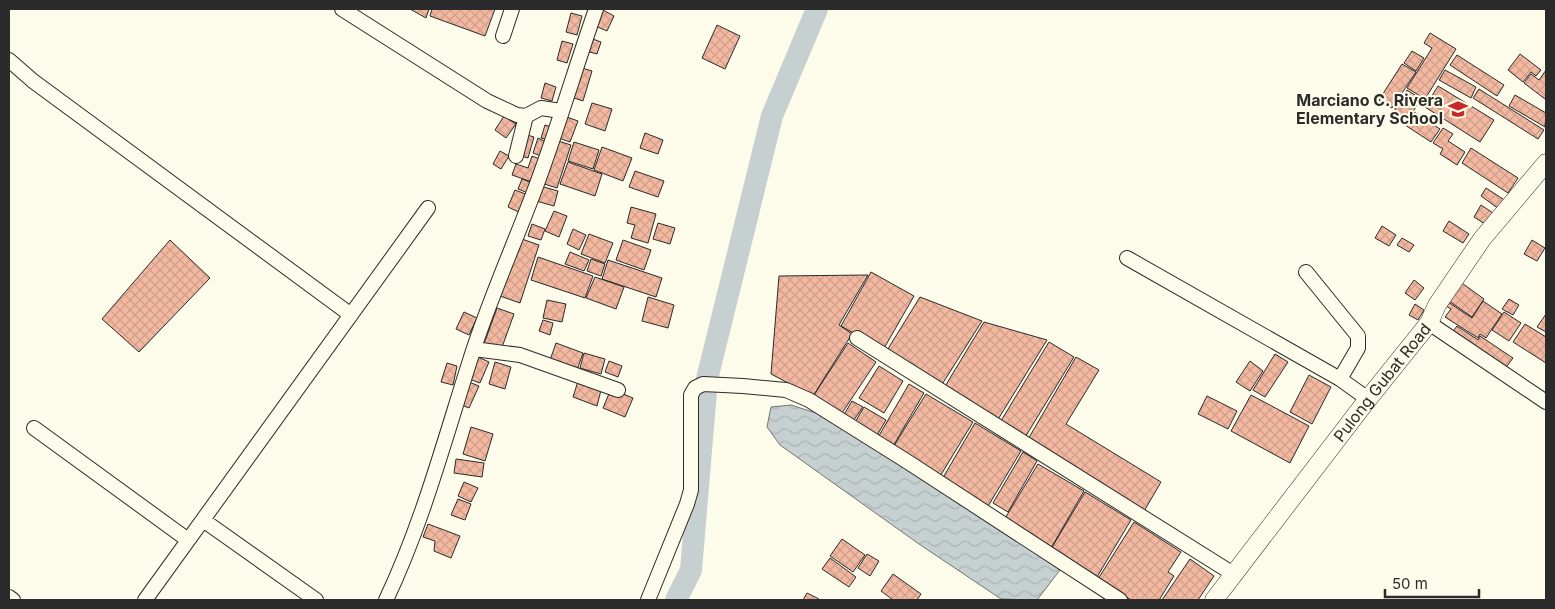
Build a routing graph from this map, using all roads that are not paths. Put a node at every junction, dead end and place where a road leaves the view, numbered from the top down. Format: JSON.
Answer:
{"nodes":[{"id":1,"x":342,"y":9,"type":"edge"},
{"id":2,"x":512,"y":9,"type":"edge"},
{"id":3,"x":596,"y":9,"type":"edge"},
{"id":4,"x":503,"y":36,"type":"dead end"},
{"id":5,"x":9,"y":60,"type":"edge"},
{"id":6,"x":562,"y":111,"type":"junction"},
{"id":7,"x":526,"y":116,"type":"junction"},
{"id":8,"x":516,"y":156,"type":"dead end"},
{"id":9,"x":1546,"y":163,"type":"edge"},
{"id":10,"x":428,"y":208,"type":"dead end"},
{"id":11,"x":1127,"y":258,"type":"dead end"},
{"id":12,"x":1306,"y":272,"type":"dead end"},
{"id":13,"x":351,"y":315,"type":"junction"},
{"id":14,"x":1429,"y":323,"type":"junction"},
{"id":15,"x":857,"y":338,"type":"dead end"},
{"id":16,"x":474,"y":349,"type":"junction"},
{"id":17,"x":1340,"y":378,"type":"junction"},
{"id":18,"x":618,"y":390,"type":"dead end"},
{"id":19,"x":1545,"y":397,"type":"edge"},
{"id":20,"x":1368,"y":399,"type":"junction"},
{"id":21,"x":34,"y":428,"type":"dead end"},
{"id":22,"x":203,"y":520,"type":"junction"},
{"id":23,"x":188,"y":540,"type":"junction"},
{"id":24,"x":1235,"y":575,"type":"junction"},
{"id":25,"x":9,"y":597,"type":"edge"},
{"id":26,"x":14,"y":600,"type":"edge"},
{"id":27,"x":145,"y":600,"type":"edge"},
{"id":28,"x":316,"y":600,"type":"edge"},
{"id":29,"x":386,"y":600,"type":"edge"},
{"id":30,"x":648,"y":600,"type":"edge"},
{"id":31,"x":1120,"y":600,"type":"edge"},
{"id":32,"x":1214,"y":600,"type":"edge"}],
"edges":[{"from":1,"to":7,"type":"street"},
{"from":2,"to":4,"type":"street"},
{"from":3,"to":6,"type":"street"},
{"from":5,"to":13,"type":"street"},
{"from":6,"to":7,"type":"street"},
{"from":6,"to":16,"type":"street"},
{"from":7,"to":8,"type":"street"},
{"from":9,"to":14,"type":"main road","name":"Pulong Gubat Road"},
{"from":10,"to":13,"type":"street"},
{"from":11,"to":17,"type":"street"},
{"from":12,"to":17,"type":"street"},
{"from":13,"to":22,"type":"street"},
{"from":14,"to":19,"type":"street"},
{"from":14,"to":20,"type":"main road","name":"Pulong Gubat Road"},
{"from":15,"to":24,"type":"street"},
{"from":16,"to":18,"type":"street"},
{"from":16,"to":29,"type":"street"},
{"from":17,"to":20,"type":"street"},
{"from":20,"to":24,"type":"main road","name":"Pulong Gubat Road"},
{"from":21,"to":23,"type":"street"},
{"from":22,"to":23,"type":"street"},
{"from":22,"to":28,"type":"street"},
{"from":23,"to":27,"type":"street"},
{"from":24,"to":32,"type":"main road","name":"Pulong Gubat Road"},
{"from":25,"to":26,"type":"street"},
{"from":30,"to":31,"type":"street"}]}
